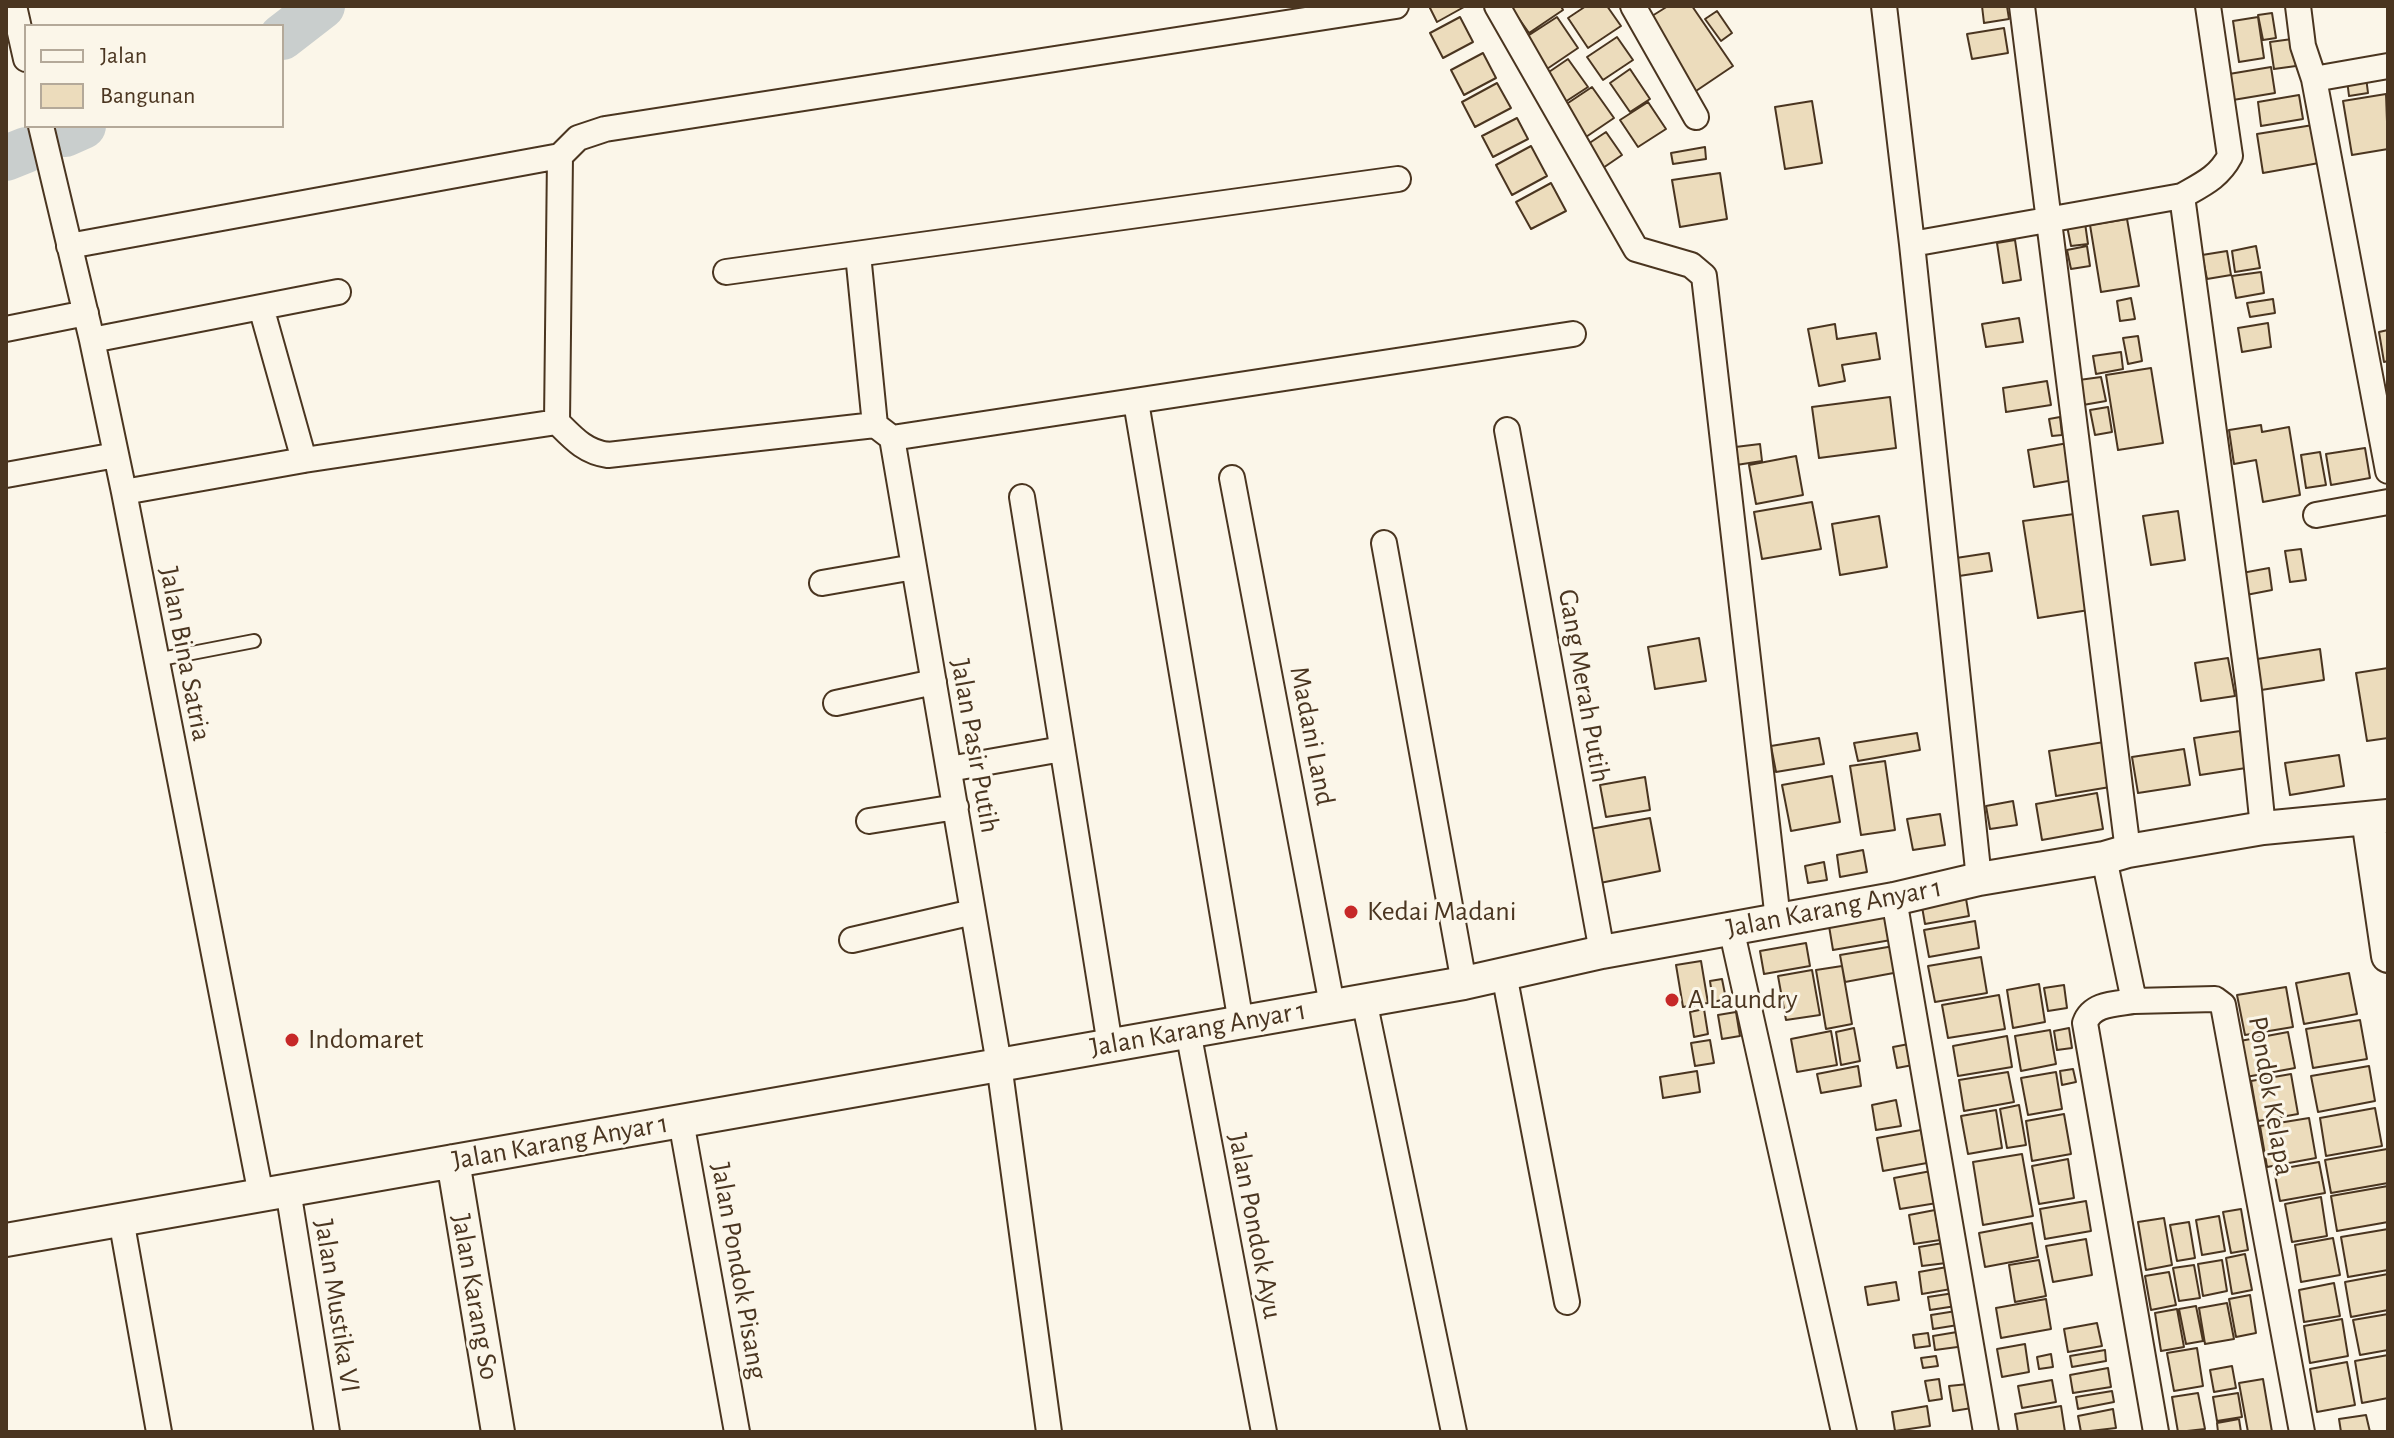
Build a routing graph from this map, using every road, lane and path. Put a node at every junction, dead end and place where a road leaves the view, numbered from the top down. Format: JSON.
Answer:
{"nodes":[{"id":1,"x":14,"y":6,"type":"edge"},
{"id":2,"x":1396,"y":6,"type":"edge"},
{"id":3,"x":1497,"y":6,"type":"edge"},
{"id":4,"x":1633,"y":6,"type":"edge"},
{"id":5,"x":1884,"y":6,"type":"edge"},
{"id":6,"x":2022,"y":6,"type":"edge"},
{"id":7,"x":2208,"y":6,"type":"edge"},
{"id":8,"x":2298,"y":6,"type":"edge"},
{"id":9,"x":24,"y":50,"type":"edge"},
{"id":10,"x":2388,"y":66,"type":"edge"},
{"id":11,"x":2314,"y":79,"type":"junction"},
{"id":12,"x":1696,"y":117,"type":"dead end"},
{"id":13,"x":41,"y":128,"type":"edge"},
{"id":14,"x":560,"y":156,"type":"junction"},
{"id":15,"x":1398,"y":179,"type":"dead end"},
{"id":16,"x":2182,"y":196,"type":"junction"},
{"id":17,"x":2051,"y":221,"type":"junction"},
{"id":18,"x":1912,"y":244,"type":"junction"},
{"id":19,"x":69,"y":246,"type":"junction"},
{"id":20,"x":858,"y":254,"type":"junction"},
{"id":21,"x":726,"y":272,"type":"dead end"},
{"id":22,"x":338,"y":292,"type":"dead end"},
{"id":23,"x":261,"y":307,"type":"junction"},
{"id":24,"x":86,"y":313,"type":"junction"},
{"id":25,"x":6,"y":329,"type":"edge"},
{"id":26,"x":1573,"y":334,"type":"dead end"},
{"id":27,"x":92,"y":340,"type":"junction"},
{"id":28,"x":1136,"y":402,"type":"junction"},
{"id":29,"x":557,"y":422,"type":"junction"},
{"id":30,"x":1507,"y":430,"type":"dead end"},
{"id":31,"x":884,"y":431,"type":"junction"},
{"id":32,"x":116,"y":455,"type":"junction"},
{"id":33,"x":304,"y":460,"type":"junction"},
{"id":34,"x":2388,"y":471,"type":"edge"},
{"id":35,"x":6,"y":475,"type":"edge"},
{"id":36,"x":1232,"y":478,"type":"dead end"},
{"id":37,"x":124,"y":492,"type":"junction"},
{"id":38,"x":1022,"y":497,"type":"dead end"},
{"id":39,"x":2388,"y":502,"type":"edge"},
{"id":40,"x":2316,"y":515,"type":"dead end"},
{"id":41,"x":1384,"y":543,"type":"dead end"},
{"id":42,"x":914,"y":567,"type":"junction"},
{"id":43,"x":822,"y":583,"type":"dead end"},
{"id":44,"x":254,"y":641,"type":"dead end"},
{"id":45,"x":156,"y":660,"type":"junction"},
{"id":46,"x":934,"y":682,"type":"junction"},
{"id":47,"x":836,"y":703,"type":"dead end"},
{"id":48,"x":1062,"y":749,"type":"junction"},
{"id":49,"x":949,"y":769,"type":"junction"},
{"id":50,"x":956,"y":807,"type":"junction"},
{"id":51,"x":2378,"y":817,"type":"edge"},
{"id":52,"x":869,"y":821,"type":"dead end"},
{"id":53,"x":2263,"y":828,"type":"junction"},
{"id":54,"x":2116,"y":854,"type":"junction"},
{"id":55,"x":1979,"y":879,"type":"junction"},
{"id":56,"x":1894,"y":899,"type":"junction"},
{"id":57,"x":973,"y":912,"type":"junction"},
{"id":58,"x":1778,"y":920,"type":"junction"},
{"id":59,"x":1731,"y":928,"type":"junction"},
{"id":60,"x":852,"y":940,"type":"dead end"},
{"id":61,"x":1602,"y":952,"type":"junction"},
{"id":62,"x":2388,"y":956,"type":"edge"},
{"id":63,"x":1504,"y":974,"type":"junction"},
{"id":64,"x":1464,"y":983,"type":"junction"},
{"id":65,"x":2134,"y":1001,"type":"junction"},
{"id":66,"x":1348,"y":1003,"type":"junction"},
{"id":67,"x":1241,"y":1023,"type":"junction"},
{"id":68,"x":1188,"y":1031,"type":"junction"},
{"id":69,"x":1110,"y":1045,"type":"junction"},
{"id":70,"x":999,"y":1064,"type":"junction"},
{"id":71,"x":681,"y":1121,"type":"junction"},
{"id":72,"x":453,"y":1161,"type":"junction"},
{"id":73,"x":275,"y":1193,"type":"junction"},
{"id":74,"x":121,"y":1219,"type":"junction"},
{"id":75,"x":6,"y":1240,"type":"edge"},
{"id":76,"x":1567,"y":1302,"type":"dead end"},
{"id":77,"x":159,"y":1432,"type":"edge"},
{"id":78,"x":327,"y":1432,"type":"edge"},
{"id":79,"x":498,"y":1432,"type":"edge"},
{"id":80,"x":737,"y":1432,"type":"edge"},
{"id":81,"x":1049,"y":1432,"type":"edge"},
{"id":82,"x":1264,"y":1432,"type":"edge"},
{"id":83,"x":1454,"y":1432,"type":"edge"},
{"id":84,"x":1844,"y":1432,"type":"edge"},
{"id":85,"x":1986,"y":1432,"type":"edge"},
{"id":86,"x":2156,"y":1432,"type":"edge"},
{"id":87,"x":2302,"y":1432,"type":"edge"}],
"edges":[{"from":1,"to":9,"type":"street"},
{"from":2,"to":14,"type":"street"},
{"from":3,"to":58,"type":"street"},
{"from":4,"to":12,"type":"street"},
{"from":5,"to":18,"type":"street"},
{"from":6,"to":17,"type":"street"},
{"from":7,"to":16,"type":"street"},
{"from":8,"to":11,"type":"street"},
{"from":10,"to":11,"type":"street"},
{"from":11,"to":34,"type":"street"},
{"from":13,"to":19,"type":"street","name":"Jalan Bina Satria"},
{"from":14,"to":19,"type":"street"},
{"from":14,"to":29,"type":"street"},
{"from":15,"to":20,"type":"street"},
{"from":16,"to":17,"type":"street"},
{"from":16,"to":53,"type":"street"},
{"from":17,"to":18,"type":"street"},
{"from":17,"to":54,"type":"street"},
{"from":18,"to":55,"type":"street"},
{"from":19,"to":24,"type":"street","name":"Jalan Bina Satria"},
{"from":20,"to":21,"type":"street"},
{"from":20,"to":31,"type":"street","name":"Jalan Pasir Putih"},
{"from":22,"to":23,"type":"street"},
{"from":23,"to":27,"type":"street"},
{"from":23,"to":33,"type":"street"},
{"from":24,"to":25,"type":"street"},
{"from":24,"to":27,"type":"street","name":"Jalan Bina Satria"},
{"from":26,"to":28,"type":"street"},
{"from":27,"to":32,"type":"street","name":"Jalan Bina Satria"},
{"from":28,"to":31,"type":"street"},
{"from":28,"to":67,"type":"street"},
{"from":29,"to":31,"type":"street"},
{"from":29,"to":33,"type":"street"},
{"from":30,"to":61,"type":"street","name":"Gang Merah Putih"},
{"from":31,"to":42,"type":"street","name":"Jalan Pasir Putih"},
{"from":32,"to":35,"type":"street"},
{"from":32,"to":37,"type":"street","name":"Jalan Bina Satria"},
{"from":33,"to":37,"type":"street"},
{"from":36,"to":66,"type":"street","name":"Madani Land"},
{"from":37,"to":45,"type":"street","name":"Jalan Bina Satria"},
{"from":38,"to":48,"type":"street"},
{"from":39,"to":40,"type":"street"},
{"from":41,"to":64,"type":"street"},
{"from":42,"to":43,"type":"street"},
{"from":42,"to":46,"type":"street","name":"Jalan Pasir Putih"},
{"from":44,"to":45,"type":"lane"},
{"from":45,"to":73,"type":"street","name":"Jalan Bina Satria"},
{"from":46,"to":47,"type":"street"},
{"from":46,"to":49,"type":"street","name":"Jalan Pasir Putih"},
{"from":48,"to":49,"type":"street"},
{"from":48,"to":69,"type":"street"},
{"from":49,"to":50,"type":"street","name":"Jalan Pasir Putih"},
{"from":50,"to":52,"type":"street"},
{"from":50,"to":57,"type":"street","name":"Jalan Pasir Putih"},
{"from":51,"to":53,"type":"main road","name":"Jalan Karang Anyar 1"},
{"from":51,"to":62,"type":"main road"},
{"from":53,"to":54,"type":"main road","name":"Jalan Karang Anyar 1"},
{"from":54,"to":55,"type":"main road","name":"Jalan Karang Anyar 1"},
{"from":54,"to":65,"type":"street"},
{"from":55,"to":56,"type":"main road","name":"Jalan Karang Anyar 1"},
{"from":56,"to":58,"type":"main road","name":"Jalan Karang Anyar 1"},
{"from":56,"to":85,"type":"street"},
{"from":57,"to":60,"type":"street"},
{"from":57,"to":70,"type":"street","name":"Jalan Pasir Putih"},
{"from":58,"to":59,"type":"main road","name":"Jalan Karang Anyar 1"},
{"from":59,"to":61,"type":"main road","name":"Jalan Karang Anyar 1"},
{"from":59,"to":84,"type":"street"},
{"from":61,"to":63,"type":"main road","name":"Jalan Karang Anyar 1"},
{"from":63,"to":64,"type":"main road","name":"Jalan Karang Anyar 1"},
{"from":63,"to":76,"type":"street"},
{"from":64,"to":66,"type":"main road","name":"Jalan Karang Anyar 1"},
{"from":65,"to":86,"type":"street"},
{"from":65,"to":87,"type":"street","name":"Pondok Kelapa"},
{"from":66,"to":67,"type":"main road","name":"Jalan Karang Anyar 1"},
{"from":66,"to":83,"type":"street","name":"Madani Land"},
{"from":67,"to":68,"type":"main road","name":"Jalan Karang Anyar 1"},
{"from":68,"to":69,"type":"main road","name":"Jalan Karang Anyar 1"},
{"from":68,"to":82,"type":"street","name":"Jalan Pondok Ayu"},
{"from":69,"to":70,"type":"main road","name":"Jalan Karang Anyar 1"},
{"from":70,"to":71,"type":"main road","name":"Jalan Karang Anyar 1"},
{"from":70,"to":81,"type":"street","name":"Jalan Pasir Putih"},
{"from":71,"to":72,"type":"main road","name":"Jalan Karang Anyar 1"},
{"from":71,"to":80,"type":"street","name":"Jalan Pondok Pisang"},
{"from":72,"to":73,"type":"main road","name":"Jalan Karang Anyar 1"},
{"from":72,"to":79,"type":"main road","name":"Jalan Karang So"},
{"from":73,"to":74,"type":"main road","name":"Jalan Karang Anyar 1"},
{"from":73,"to":78,"type":"street","name":"Jalan Mustika VI"},
{"from":74,"to":75,"type":"main road","name":"Jalan Karang Anyar 1"},
{"from":74,"to":77,"type":"street"}]}
